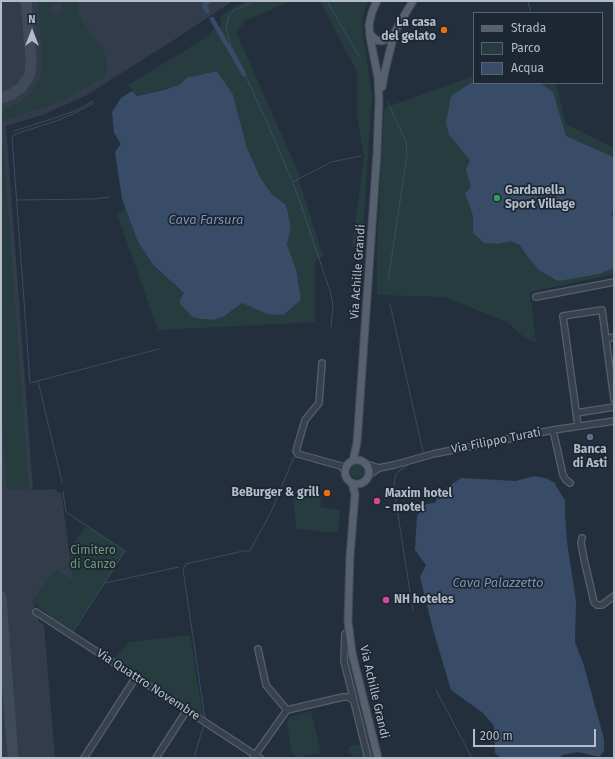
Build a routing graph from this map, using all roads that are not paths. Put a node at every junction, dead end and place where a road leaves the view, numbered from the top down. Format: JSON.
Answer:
{"nodes":[{"id":1,"x":376,"y":1,"type":"edge"},
{"id":2,"x":412,"y":2,"type":"edge"},
{"id":3,"x":370,"y":34,"type":"junction"},
{"id":4,"x":394,"y":34,"type":"junction"},
{"id":5,"x":379,"y":101,"type":"junction"},
{"id":6,"x":614,"y":282,"type":"edge"},
{"id":7,"x":536,"y":297,"type":"dead end"},
{"id":8,"x":614,"y":337,"type":"edge"},
{"id":9,"x":606,"y":339,"type":"junction"},
{"id":10,"x":322,"y":363,"type":"dead end"},
{"id":11,"x":614,"y":399,"type":"edge"},
{"id":12,"x":614,"y":407,"type":"edge"},
{"id":13,"x":576,"y":413,"type":"junction"},
{"id":14,"x":614,"y":421,"type":"edge"},
{"id":15,"x":578,"y":426,"type":"junction"},
{"id":16,"x":553,"y":430,"type":"junction"},
{"id":17,"x":357,"y":443,"type":"junction"},
{"id":18,"x":363,"y":462,"type":"junction"},
{"id":19,"x":348,"y":465,"type":"junction"},
{"id":20,"x":379,"y":468,"type":"junction"},
{"id":21,"x":369,"y":475,"type":"junction"},
{"id":22,"x":570,"y":483,"type":"dead end"},
{"id":23,"x":356,"y":484,"type":"junction"},
{"id":24,"x":582,"y":538,"type":"dead end"},
{"id":25,"x":614,"y":596,"type":"edge"},
{"id":26,"x":36,"y":612,"type":"dead end"},
{"id":27,"x":350,"y":631,"type":"junction"},
{"id":28,"x":258,"y":649,"type":"dead end"},
{"id":29,"x":136,"y":677,"type":"junction"},
{"id":30,"x":351,"y":688,"type":"junction"},
{"id":31,"x":343,"y":696,"type":"junction"},
{"id":32,"x":363,"y":701,"type":"junction"},
{"id":33,"x":354,"y":702,"type":"junction"},
{"id":34,"x":187,"y":710,"type":"junction"},
{"id":35,"x":287,"y":710,"type":"junction"},
{"id":36,"x":256,"y":757,"type":"edge"},
{"id":37,"x":84,"y":758,"type":"edge"},
{"id":38,"x":156,"y":758,"type":"edge"},
{"id":39,"x":368,"y":758,"type":"edge"},
{"id":40,"x":378,"y":758,"type":"edge"}],
"edges":[{"from":1,"to":3,"type":"main road","name":"Via Achille Grandi"},
{"from":2,"to":4,"type":"main road","name":"Via Achille Grandi"},
{"from":3,"to":4,"type":"main road"},
{"from":3,"to":5,"type":"main road","name":"Via Achille Grandi"},
{"from":4,"to":5,"type":"main road","name":"Via Achille Grandi"},
{"from":5,"to":17,"type":"main road","name":"Via Achille Grandi"},
{"from":6,"to":7,"type":"street"},
{"from":8,"to":9,"type":"street"},
{"from":9,"to":11,"type":"street"},
{"from":9,"to":13,"type":"street"},
{"from":10,"to":19,"type":"street"},
{"from":12,"to":13,"type":"street"},
{"from":13,"to":15,"type":"street"},
{"from":14,"to":15,"type":"street","name":"Via Filippo Turati"},
{"from":15,"to":16,"type":"street","name":"Via Filippo Turati"},
{"from":16,"to":20,"type":"street","name":"Via Filippo Turati"},
{"from":16,"to":22,"type":"street"},
{"from":17,"to":18,"type":"main road","name":"Via Achille Grandi"},
{"from":17,"to":19,"type":"main road","name":"Via Achille Grandi"},
{"from":18,"to":19,"type":"main road"},
{"from":18,"to":20,"type":"street"},
{"from":18,"to":21,"type":"main road","name":"Via Achille Grandi"},
{"from":19,"to":23,"type":"main road","name":"Via Achille Grandi"},
{"from":20,"to":21,"type":"street","name":"Via Filippo Turati"},
{"from":21,"to":23,"type":"main road"},
{"from":23,"to":27,"type":"main road","name":"Via Achille Grandi"},
{"from":24,"to":25,"type":"street"},
{"from":26,"to":29,"type":"street","name":"Via Quattro Novembre"},
{"from":27,"to":30,"type":"street","name":"Via Achille Grandi"},
{"from":27,"to":32,"type":"main road","name":"Via Achille Grandi"},
{"from":28,"to":35,"type":"street"},
{"from":29,"to":34,"type":"street","name":"Via Quattro Novembre"},
{"from":29,"to":37,"type":"street"},
{"from":30,"to":31,"type":"street"},
{"from":30,"to":33,"type":"street","name":"Via Achille Grandi"},
{"from":31,"to":33,"type":"street"},
{"from":31,"to":35,"type":"street"},
{"from":32,"to":33,"type":"street"},
{"from":32,"to":40,"type":"main road","name":"Via Achille Grandi"},
{"from":33,"to":39,"type":"street","name":"Via Achille Grandi"},
{"from":34,"to":36,"type":"street","name":"Via Quattro Novembre"},
{"from":34,"to":38,"type":"street"},
{"from":35,"to":36,"type":"street"}]}
